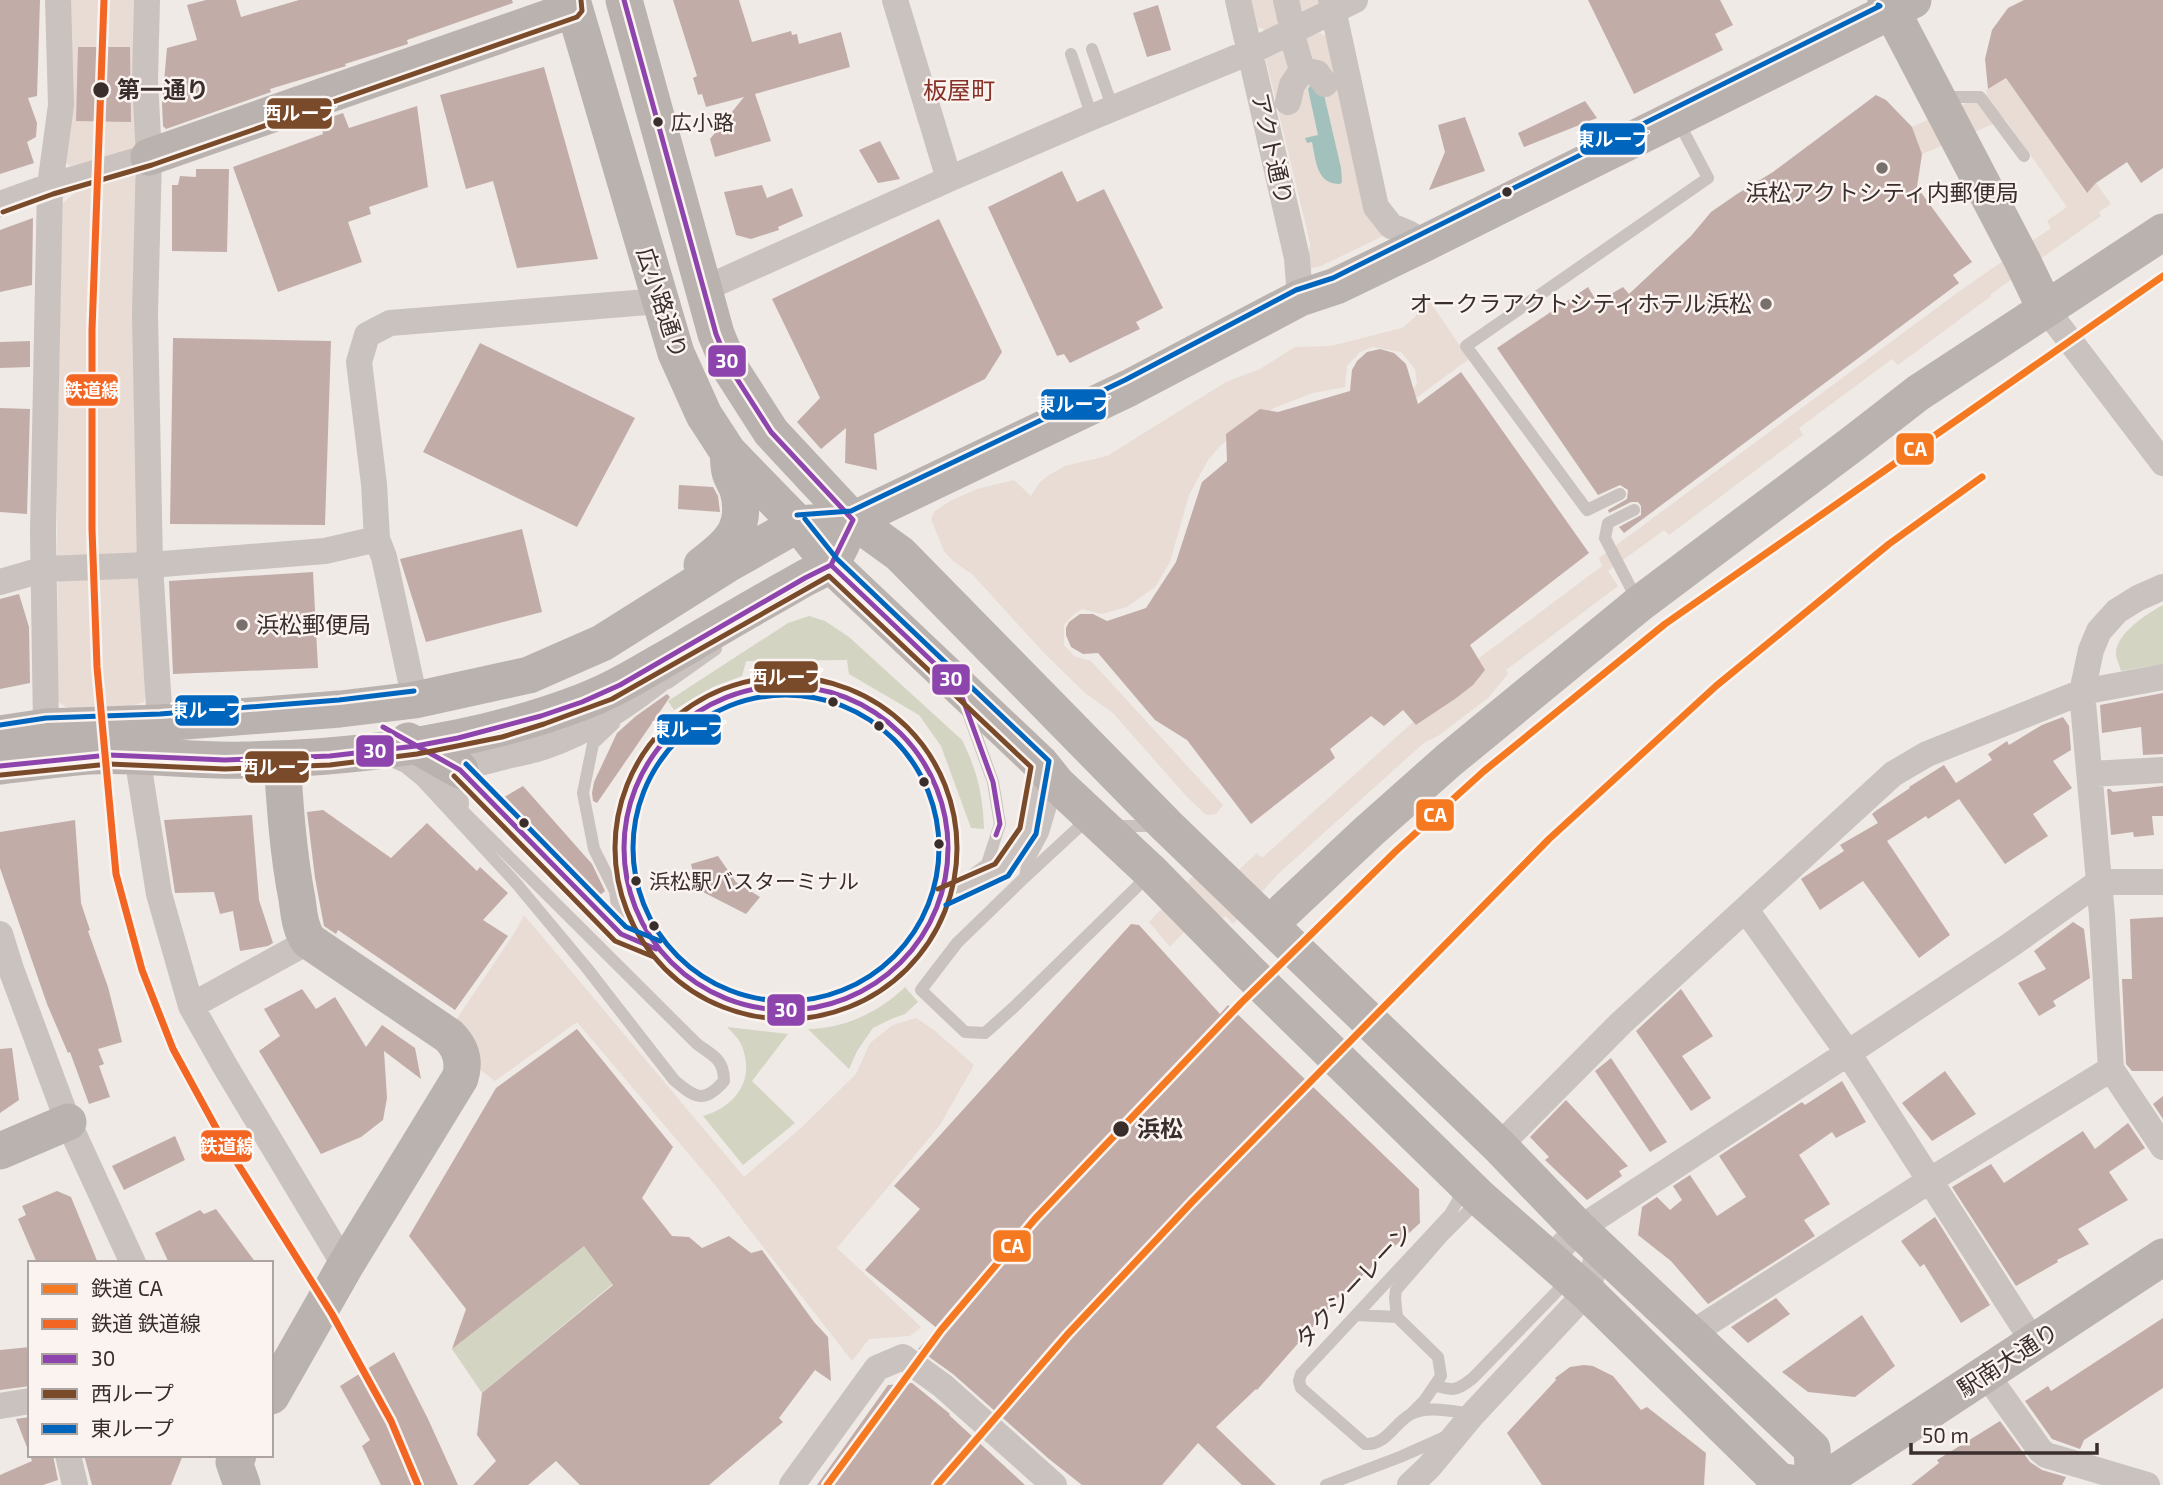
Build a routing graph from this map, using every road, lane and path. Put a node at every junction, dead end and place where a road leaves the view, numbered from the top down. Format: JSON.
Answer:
{"nodes":[{"id":1,"x":58,"y":0,"type":"edge"},
{"id":2,"x":148,"y":0,"type":"edge"},
{"id":3,"x":624,"y":0,"type":"edge"},
{"id":4,"x":894,"y":0,"type":"edge"},
{"id":5,"x":1238,"y":0,"type":"edge"},
{"id":6,"x":1340,"y":3,"type":"edge"},
{"id":7,"x":1897,"y":3,"type":"edge"},
{"id":8,"x":573,"y":4,"type":"edge"},
{"id":9,"x":1290,"y":20,"type":"edge"},
{"id":10,"x":1092,"y":49,"type":"dead end"},
{"id":11,"x":1250,"y":52,"type":"junction"},
{"id":12,"x":1071,"y":54,"type":"dead end"},
{"id":13,"x":1302,"y":70,"type":"junction"},
{"id":14,"x":1325,"y":84,"type":"dead end"},
{"id":15,"x":1939,"y":100,"type":"junction"},
{"id":16,"x":1288,"y":102,"type":"dead end"},
{"id":17,"x":1102,"y":113,"type":"junction"},
{"id":18,"x":1676,"y":118,"type":"junction"},
{"id":19,"x":2024,"y":156,"type":"dead end"},
{"id":20,"x":149,"y":157,"type":"junction"},
{"id":21,"x":949,"y":179,"type":"junction"},
{"id":22,"x":50,"y":186,"type":"junction"},
{"id":23,"x":0,"y":204,"type":"edge"},
{"id":24,"x":2163,"y":232,"type":"edge"},
{"id":25,"x":1425,"y":243,"type":"junction"},
{"id":26,"x":704,"y":289,"type":"junction"},
{"id":27,"x":1300,"y":298,"type":"junction"},
{"id":28,"x":660,"y":301,"type":"junction"},
{"id":29,"x":2045,"y":308,"type":"junction"},
{"id":30,"x":728,"y":452,"type":"junction"},
{"id":31,"x":2163,"y":463,"type":"edge"},
{"id":32,"x":1620,"y":494,"type":"dead end"},
{"id":33,"x":1634,"y":510,"type":"dead end"},
{"id":34,"x":377,"y":539,"type":"junction"},
{"id":35,"x":824,"y":543,"type":"junction"},
{"id":36,"x":150,"y":565,"type":"junction"},
{"id":37,"x":45,"y":569,"type":"junction"},
{"id":38,"x":0,"y":582,"type":"edge"},
{"id":39,"x":2163,"y":587,"type":"edge"},
{"id":40,"x":1639,"y":604,"type":"junction"},
{"id":41,"x":696,"y":641,"type":"junction"},
{"id":42,"x":573,"y":654,"type":"junction"},
{"id":43,"x":529,"y":675,"type":"junction"},
{"id":44,"x":2163,"y":677,"type":"edge"},
{"id":45,"x":958,"y":686,"type":"junction"},
{"id":46,"x":2082,"y":692,"type":"junction"},
{"id":47,"x":415,"y":700,"type":"junction"},
{"id":48,"x":46,"y":727,"type":"junction"},
{"id":49,"x":150,"y":731,"type":"junction"},
{"id":50,"x":0,"y":734,"type":"edge"},
{"id":51,"x":392,"y":749,"type":"junction"},
{"id":52,"x":282,"y":759,"type":"junction"},
{"id":53,"x":0,"y":766,"type":"edge"},
{"id":54,"x":2163,"y":770,"type":"edge"},
{"id":55,"x":1049,"y":774,"type":"junction"},
{"id":56,"x":2091,"y":774,"type":"junction"},
{"id":57,"x":450,"y":790,"type":"junction"},
{"id":58,"x":1101,"y":826,"type":"junction"},
{"id":59,"x":1167,"y":827,"type":"junction"},
{"id":60,"x":1151,"y":872,"type":"junction"},
{"id":61,"x":1025,"y":877,"type":"junction"},
{"id":62,"x":2099,"y":882,"type":"junction"},
{"id":63,"x":2163,"y":882,"type":"edge"},
{"id":64,"x":942,"y":897,"type":"junction"},
{"id":65,"x":1746,"y":909,"type":"junction"},
{"id":66,"x":1270,"y":924,"type":"junction"},
{"id":67,"x":0,"y":934,"type":"edge"},
{"id":68,"x":621,"y":934,"type":"junction"},
{"id":69,"x":309,"y":941,"type":"junction"},
{"id":70,"x":662,"y":954,"type":"junction"},
{"id":71,"x":191,"y":1006,"type":"junction"},
{"id":72,"x":1848,"y":1053,"type":"junction"},
{"id":73,"x":2111,"y":1069,"type":"junction"},
{"id":74,"x":68,"y":1122,"type":"junction"},
{"id":75,"x":1499,"y":1146,"type":"junction"},
{"id":76,"x":2163,"y":1147,"type":"edge"},
{"id":77,"x":0,"y":1151,"type":"edge"},
{"id":78,"x":1929,"y":1181,"type":"junction"},
{"id":79,"x":1472,"y":1191,"type":"junction"},
{"id":80,"x":1589,"y":1238,"type":"junction"},
{"id":81,"x":132,"y":1261,"type":"edge"},
{"id":82,"x":2160,"y":1265,"type":"edge"},
{"id":83,"x":345,"y":1266,"type":"junction"},
{"id":84,"x":1569,"y":1276,"type":"junction"},
{"id":85,"x":1356,"y":1315,"type":"junction"},
{"id":86,"x":1397,"y":1317,"type":"junction"},
{"id":87,"x":1689,"y":1335,"type":"junction"},
{"id":88,"x":2034,"y":1343,"type":"junction"},
{"id":89,"x":1986,"y":1374,"type":"junction"},
{"id":90,"x":1435,"y":1385,"type":"junction"},
{"id":91,"x":273,"y":1392,"type":"edge"},
{"id":92,"x":28,"y":1401,"type":"edge"},
{"id":93,"x":0,"y":1406,"type":"edge"},
{"id":94,"x":1411,"y":1414,"type":"junction"},
{"id":95,"x":1467,"y":1421,"type":"junction"},
{"id":96,"x":68,"y":1457,"type":"edge"},
{"id":97,"x":75,"y":1485,"type":"edge"},
{"id":98,"x":792,"y":1485,"type":"edge"},
{"id":99,"x":1054,"y":1485,"type":"edge"},
{"id":100,"x":1326,"y":1485,"type":"edge"},
{"id":101,"x":1410,"y":1485,"type":"edge"},
{"id":102,"x":1802,"y":1485,"type":"edge"},
{"id":103,"x":1816,"y":1485,"type":"edge"},
{"id":104,"x":2147,"y":1485,"type":"edge"}],
"edges":[{"from":1,"to":22,"type":"street"},
{"from":2,"to":20,"type":"street"},
{"from":3,"to":26,"type":"street","name":"広小路通り"},
{"from":4,"to":21,"type":"street"},
{"from":5,"to":11,"type":"street","name":"アクト通り"},
{"from":6,"to":11,"type":"street"},
{"from":6,"to":25,"type":"street"},
{"from":7,"to":15,"type":"street"},
{"from":7,"to":18,"type":"street"},
{"from":8,"to":20,"type":"street"},
{"from":8,"to":28,"type":"street","name":"広小路通り"},
{"from":9,"to":13,"type":"street"},
{"from":10,"to":17,"type":"lane"},
{"from":11,"to":17,"type":"street"},
{"from":11,"to":27,"type":"street","name":"アクト通り"},
{"from":12,"to":17,"type":"lane"},
{"from":13,"to":14,"type":"street"},
{"from":13,"to":16,"type":"street"},
{"from":15,"to":19,"type":"lane"},
{"from":15,"to":29,"type":"street"},
{"from":17,"to":21,"type":"street"},
{"from":18,"to":25,"type":"street"},
{"from":18,"to":32,"type":"lane"},
{"from":20,"to":22,"type":"street"},
{"from":20,"to":36,"type":"street"},
{"from":21,"to":26,"type":"street"},
{"from":22,"to":23,"type":"street"},
{"from":22,"to":37,"type":"street"},
{"from":24,"to":29,"type":"street"},
{"from":25,"to":27,"type":"street"},
{"from":26,"to":35,"type":"street","name":"広小路通り"},
{"from":27,"to":35,"type":"street"},
{"from":28,"to":30,"type":"street","name":"広小路通り"},
{"from":28,"to":34,"type":"street"},
{"from":29,"to":31,"type":"street"},
{"from":29,"to":40,"type":"street"},
{"from":30,"to":35,"type":"street","name":"広小路通り"},
{"from":30,"to":42,"type":"street"},
{"from":33,"to":40,"type":"lane"},
{"from":34,"to":36,"type":"street"},
{"from":34,"to":47,"type":"street"},
{"from":35,"to":41,"type":"street"},
{"from":35,"to":42,"type":"street"},
{"from":35,"to":43,"type":"street"},
{"from":35,"to":45,"type":"street"},
{"from":35,"to":59,"type":"street"},
{"from":35,"to":68,"type":"lane"},
{"from":36,"to":37,"type":"street"},
{"from":36,"to":49,"type":"street"},
{"from":37,"to":38,"type":"street"},
{"from":37,"to":48,"type":"street"},
{"from":39,"to":46,"type":"street"},
{"from":40,"to":66,"type":"street"},
{"from":41,"to":51,"type":"street"},
{"from":41,"to":57,"type":"street"},
{"from":42,"to":43,"type":"street"},
{"from":43,"to":47,"type":"street"},
{"from":44,"to":46,"type":"street"},
{"from":45,"to":55,"type":"street"},
{"from":45,"to":64,"type":"lane"},
{"from":46,"to":56,"type":"street"},
{"from":46,"to":65,"type":"street"},
{"from":47,"to":49,"type":"street"},
{"from":48,"to":49,"type":"street"},
{"from":48,"to":50,"type":"street"},
{"from":49,"to":51,"type":"street"},
{"from":49,"to":52,"type":"street"},
{"from":49,"to":53,"type":"street"},
{"from":49,"to":71,"type":"street"},
{"from":51,"to":52,"type":"street"},
{"from":51,"to":57,"type":"street"},
{"from":52,"to":69,"type":"street"},
{"from":54,"to":56,"type":"street"},
{"from":55,"to":58,"type":"street"},
{"from":55,"to":61,"type":"lane"},
{"from":55,"to":64,"type":"lane"},
{"from":56,"to":62,"type":"street"},
{"from":57,"to":57,"type":"lane"},
{"from":57,"to":68,"type":"lane"},
{"from":58,"to":59,"type":"lane"},
{"from":58,"to":60,"type":"street"},
{"from":58,"to":61,"type":"lane"},
{"from":59,"to":66,"type":"street"},
{"from":60,"to":61,"type":"lane"},
{"from":60,"to":79,"type":"street"},
{"from":62,"to":63,"type":"street"},
{"from":62,"to":72,"type":"street"},
{"from":62,"to":73,"type":"street"},
{"from":64,"to":70,"type":"lane"},
{"from":64,"to":70,"type":"lane"},
{"from":65,"to":72,"type":"street"},
{"from":65,"to":75,"type":"street"},
{"from":66,"to":75,"type":"street"},
{"from":67,"to":74,"type":"street"},
{"from":68,"to":70,"type":"lane"},
{"from":69,"to":71,"type":"street"},
{"from":69,"to":83,"type":"street"},
{"from":71,"to":83,"type":"street"},
{"from":72,"to":78,"type":"street"},
{"from":72,"to":80,"type":"street"},
{"from":73,"to":76,"type":"street"},
{"from":73,"to":78,"type":"street"},
{"from":74,"to":77,"type":"street"},
{"from":74,"to":81,"type":"street"},
{"from":75,"to":80,"type":"street"},
{"from":78,"to":87,"type":"street"},
{"from":78,"to":88,"type":"street"},
{"from":79,"to":84,"type":"street"},
{"from":79,"to":85,"type":"lane","name":"タクシーレーン"},
{"from":79,"to":86,"type":"lane","name":"タクシーレーン"},
{"from":80,"to":84,"type":"street"},
{"from":80,"to":84,"type":"street"},
{"from":80,"to":87,"type":"street"},
{"from":82,"to":88,"type":"street","name":"駅南大通り"},
{"from":83,"to":91,"type":"street"},
{"from":84,"to":90,"type":"lane"},
{"from":84,"to":95,"type":"street"},
{"from":84,"to":102,"type":"street"},
{"from":85,"to":86,"type":"lane"},
{"from":85,"to":94,"type":"lane","name":"タクシーレーン"},
{"from":86,"to":90,"type":"lane"},
{"from":87,"to":103,"type":"street"},
{"from":88,"to":89,"type":"street","name":"駅南大通り"},
{"from":89,"to":103,"type":"street","name":"駅南大通り"},
{"from":89,"to":104,"type":"street"},
{"from":90,"to":94,"type":"lane"},
{"from":92,"to":93,"type":"street"},
{"from":94,"to":95,"type":"lane"},
{"from":95,"to":100,"type":"lane"},
{"from":95,"to":101,"type":"street"},
{"from":96,"to":97,"type":"street"},
{"from":98,"to":99,"type":"street"}]}
